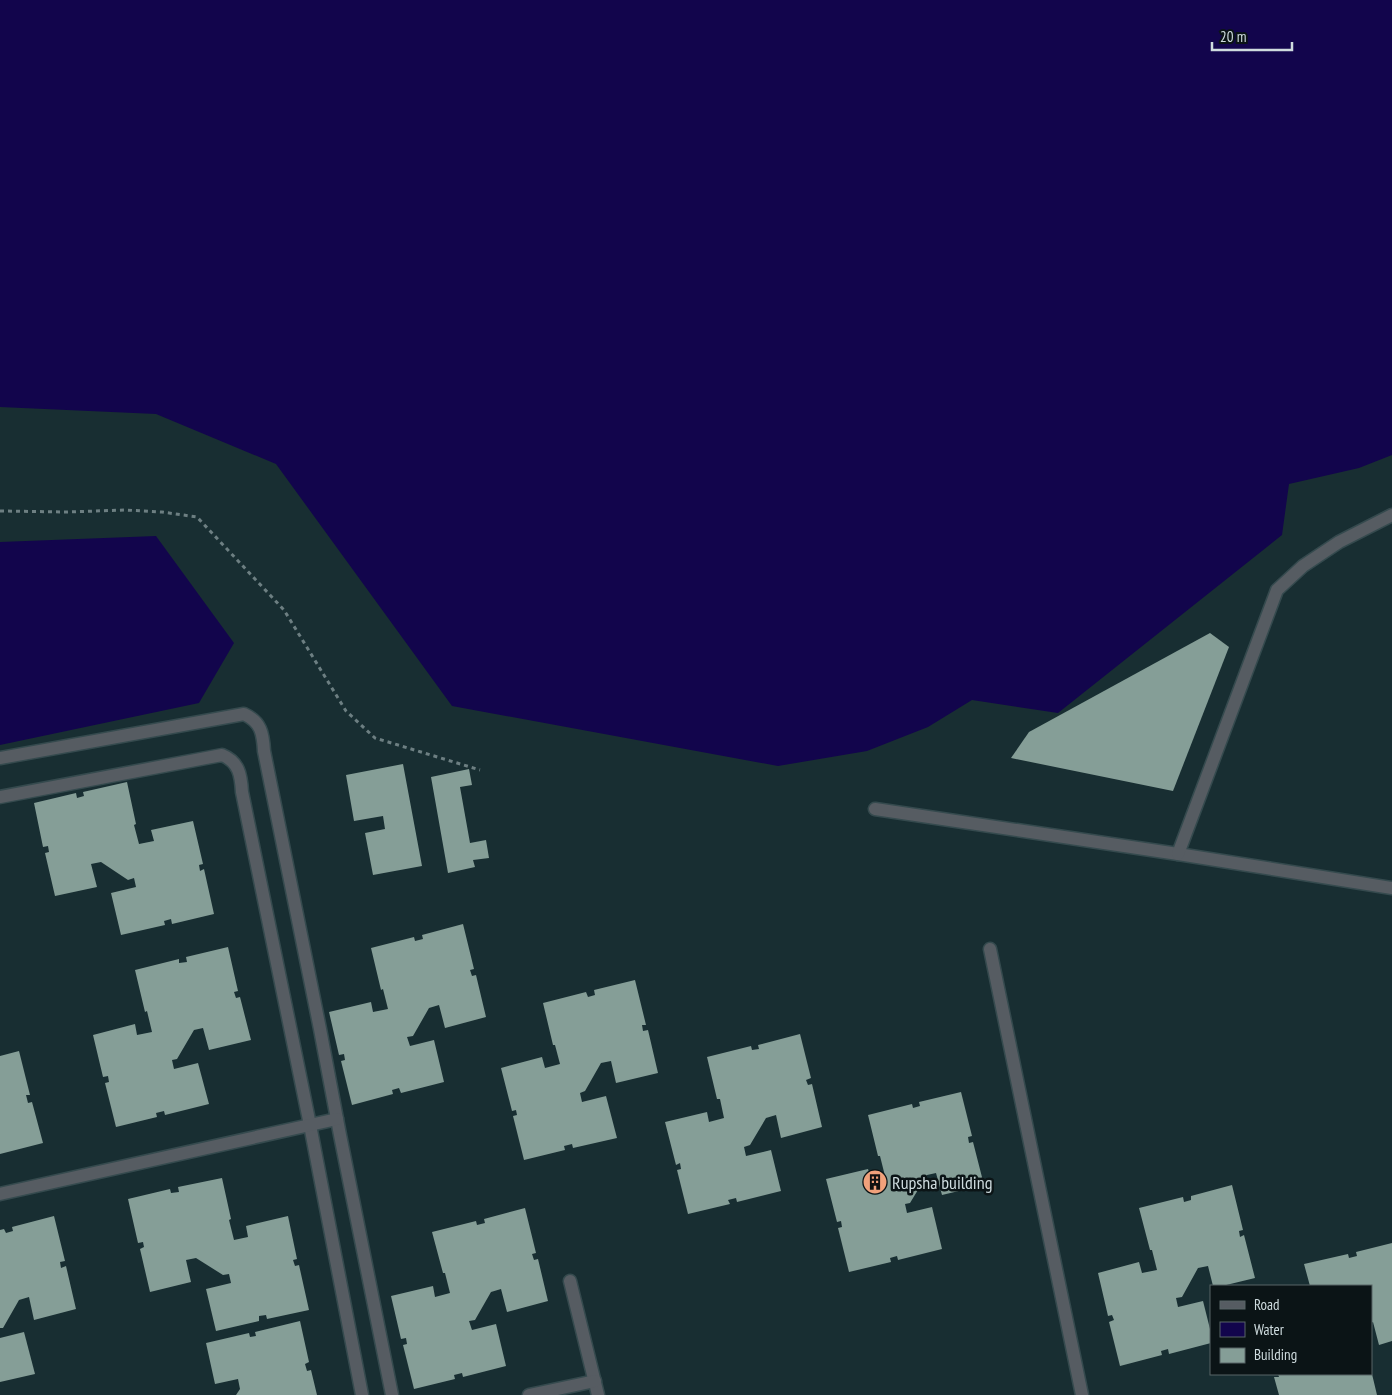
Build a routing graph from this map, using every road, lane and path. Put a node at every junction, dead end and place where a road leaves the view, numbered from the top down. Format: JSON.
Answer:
{"nodes":[{"id":1,"x":0,"y":511,"type":"edge"},
{"id":2,"x":1392,"y":515,"type":"edge"},
{"id":3,"x":0,"y":758,"type":"edge"},
{"id":4,"x":480,"y":770,"type":"dead end"},
{"id":5,"x":0,"y":796,"type":"edge"},
{"id":6,"x":875,"y":809,"type":"dead end"},
{"id":7,"x":1178,"y":854,"type":"junction"},
{"id":8,"x":1392,"y":888,"type":"edge"},
{"id":9,"x":990,"y":950,"type":"dead end"},
{"id":10,"x":337,"y":1119,"type":"junction"},
{"id":11,"x":310,"y":1125,"type":"junction"},
{"id":12,"x":0,"y":1194,"type":"edge"},
{"id":13,"x":570,"y":1281,"type":"dead end"},
{"id":14,"x":595,"y":1381,"type":"junction"},
{"id":15,"x":362,"y":1395,"type":"edge"},
{"id":16,"x":392,"y":1395,"type":"edge"},
{"id":17,"x":529,"y":1395,"type":"edge"},
{"id":18,"x":598,"y":1395,"type":"edge"},
{"id":19,"x":1082,"y":1395,"type":"edge"}],
"edges":[{"from":1,"to":4,"type":"path"},
{"from":2,"to":7,"type":"street"},
{"from":3,"to":10,"type":"street"},
{"from":5,"to":11,"type":"street"},
{"from":6,"to":7,"type":"street"},
{"from":7,"to":8,"type":"street"},
{"from":9,"to":19,"type":"street"},
{"from":10,"to":11,"type":"street"},
{"from":10,"to":16,"type":"street"},
{"from":11,"to":12,"type":"street"},
{"from":11,"to":15,"type":"street"},
{"from":13,"to":14,"type":"street"},
{"from":14,"to":17,"type":"street"},
{"from":14,"to":18,"type":"street"}]}
